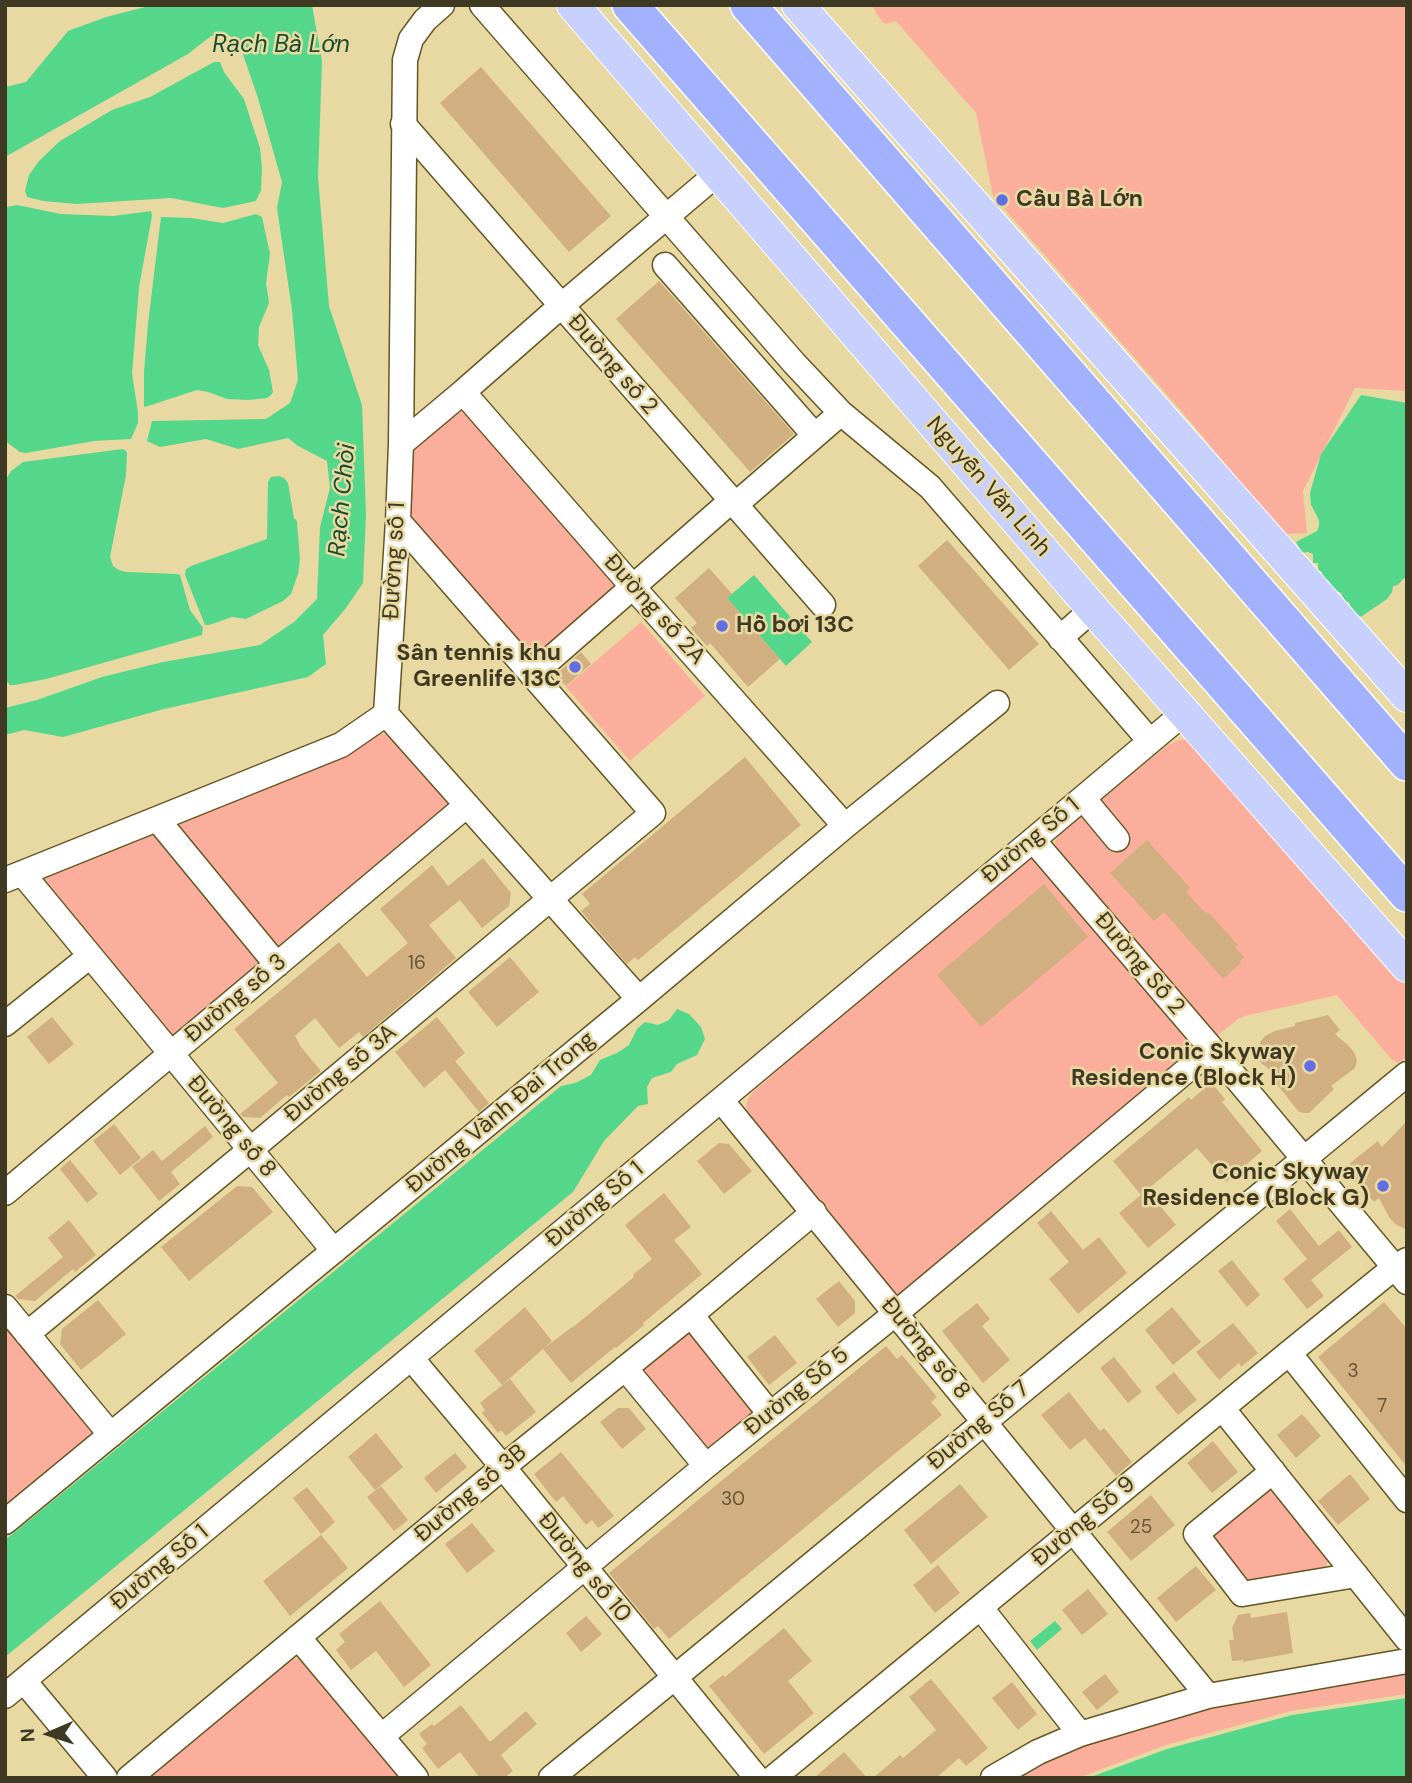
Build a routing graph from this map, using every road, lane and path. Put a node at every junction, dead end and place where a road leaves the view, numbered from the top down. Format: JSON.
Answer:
{"nodes":[{"id":1,"x":442,"y":5,"type":"edge"},
{"id":2,"x":482,"y":5,"type":"edge"},
{"id":3,"x":630,"y":5,"type":"edge"},
{"id":4,"x":748,"y":5,"type":"edge"},
{"id":5,"x":798,"y":5,"type":"edge"},
{"id":6,"x":577,"y":9,"type":"edge"},
{"id":7,"x":819,"y":18,"type":"edge"},
{"id":8,"x":404,"y":124,"type":"junction"},
{"id":9,"x":718,"y":173,"type":"junction"},
{"id":10,"x":666,"y":217,"type":"junction"},
{"id":11,"x":665,"y":265,"type":"dead end"},
{"id":12,"x":729,"y":289,"type":"junction"},
{"id":13,"x":561,"y":306,"type":"junction"},
{"id":14,"x":719,"y":325,"type":"junction"},
{"id":15,"x":794,"y":363,"type":"junction"},
{"id":16,"x":757,"y":368,"type":"junction"},
{"id":17,"x":1117,"y":369,"type":"junction"},
{"id":18,"x":463,"y":393,"type":"junction"},
{"id":19,"x":1085,"y":395,"type":"junction"},
{"id":20,"x":841,"y":413,"type":"junction"},
{"id":21,"x":809,"y":429,"type":"dead end"},
{"id":22,"x":401,"y":444,"type":"junction"},
{"id":23,"x":733,"y":503,"type":"junction"},
{"id":24,"x":398,"y":521,"type":"junction"},
{"id":25,"x":633,"y":587,"type":"junction"},
{"id":26,"x":823,"y":605,"type":"dead end"},
{"id":27,"x":1093,"y":609,"type":"junction"},
{"id":28,"x":1060,"y":638,"type":"junction"},
{"id":29,"x":532,"y":674,"type":"junction"},
{"id":30,"x":1407,"y":696,"type":"edge"},
{"id":31,"x":997,"y":703,"type":"dead end"},
{"id":32,"x":1185,"y":712,"type":"junction"},
{"id":33,"x":386,"y":714,"type":"junction"},
{"id":34,"x":1150,"y":741,"type":"junction"},
{"id":35,"x":1407,"y":762,"type":"edge"},
{"id":36,"x":1083,"y":798,"type":"junction"},
{"id":37,"x":467,"y":805,"type":"junction"},
{"id":38,"x":157,"y":819,"type":"junction"},
{"id":39,"x":845,"y":826,"type":"junction"},
{"id":40,"x":1117,"y":838,"type":"dead end"},
{"id":41,"x":1034,"y":840,"type":"junction"},
{"id":42,"x":13,"y":876,"type":"edge"},
{"id":43,"x":1407,"y":894,"type":"edge"},
{"id":44,"x":550,"y":899,"type":"junction"},
{"id":45,"x":90,"y":957,"type":"junction"},
{"id":46,"x":277,"y":965,"type":"junction"},
{"id":47,"x":1407,"y":966,"type":"edge"},
{"id":48,"x":639,"y":999,"type":"junction"},
{"id":49,"x":5,"y":1024,"type":"edge"},
{"id":50,"x":1212,"y":1049,"type":"junction"},
{"id":51,"x":170,"y":1054,"type":"junction"},
{"id":52,"x":1407,"y":1074,"type":"edge"},
{"id":53,"x":721,"y":1100,"type":"junction"},
{"id":54,"x":250,"y":1150,"type":"junction"},
{"id":55,"x":1304,"y":1159,"type":"junction"},
{"id":56,"x":5,"y":1193,"type":"edge"},
{"id":57,"x":814,"y":1212,"type":"junction"},
{"id":58,"x":334,"y":1251,"type":"junction"},
{"id":59,"x":1403,"y":1270,"type":"edge"},
{"id":60,"x":5,"y":1307,"type":"edge"},
{"id":61,"x":895,"y":1314,"type":"junction"},
{"id":62,"x":691,"y":1315,"type":"junction"},
{"id":63,"x":27,"y":1334,"type":"junction"},
{"id":64,"x":1289,"y":1353,"type":"junction"},
{"id":65,"x":411,"y":1359,"type":"junction"},
{"id":66,"x":625,"y":1368,"type":"junction"},
{"id":67,"x":1222,"y":1409,"type":"junction"},
{"id":68,"x":770,"y":1414,"type":"junction"},
{"id":69,"x":985,"y":1422,"type":"junction"},
{"id":70,"x":111,"y":1435,"type":"junction"},
{"id":71,"x":706,"y":1466,"type":"junction"},
{"id":72,"x":503,"y":1467,"type":"junction"},
{"id":73,"x":1273,"y":1471,"type":"junction"},
{"id":74,"x":1407,"y":1500,"type":"edge"},
{"id":75,"x":5,"y":1522,"type":"edge"},
{"id":76,"x":1074,"y":1530,"type":"junction"},
{"id":77,"x":584,"y":1567,"type":"junction"},
{"id":78,"x":1356,"y":1575,"type":"junction"},
{"id":79,"x":981,"y":1608,"type":"junction"},
{"id":80,"x":298,"y":1637,"type":"junction"},
{"id":81,"x":1407,"y":1639,"type":"edge"},
{"id":82,"x":1407,"y":1661,"type":"edge"},
{"id":83,"x":674,"y":1678,"type":"junction"},
{"id":84,"x":15,"y":1689,"type":"edge"},
{"id":85,"x":1208,"y":1696,"type":"junction"},
{"id":86,"x":1080,"y":1734,"type":"junction"},
{"id":87,"x":382,"y":1736,"type":"junction"},
{"id":88,"x":105,"y":1778,"type":"edge"},
{"id":89,"x":130,"y":1778,"type":"edge"},
{"id":90,"x":416,"y":1778,"type":"edge"},
{"id":91,"x":551,"y":1778,"type":"edge"},
{"id":92,"x":757,"y":1778,"type":"edge"},
{"id":93,"x":773,"y":1778,"type":"edge"},
{"id":94,"x":993,"y":1778,"type":"edge"}],
"edges":[{"from":1,"to":8,"type":"street","name":"Đường số 1"},
{"from":2,"to":10,"type":"street"},
{"from":3,"to":43,"type":"highway","name":"Nguyễn Văn Linh"},
{"from":4,"to":19,"type":"highway"},
{"from":5,"to":7,"type":"main road"},
{"from":6,"to":9,"type":"main road","name":"Nguyễn Văn Linh"},
{"from":7,"to":17,"type":"main road"},
{"from":8,"to":13,"type":"street","name":"Đường số 2"},
{"from":8,"to":22,"type":"street","name":"Đường số 1"},
{"from":9,"to":10,"type":"street"},
{"from":9,"to":27,"type":"main road","name":"Nguyễn Văn Linh"},
{"from":10,"to":12,"type":"street"},
{"from":10,"to":13,"type":"street"},
{"from":11,"to":14,"type":"street"},
{"from":12,"to":14,"type":"street"},
{"from":12,"to":15,"type":"street"},
{"from":13,"to":18,"type":"street"},
{"from":13,"to":23,"type":"street","name":"Đường số 2"},
{"from":14,"to":16,"type":"street"},
{"from":15,"to":16,"type":"street"},
{"from":15,"to":20,"type":"street"},
{"from":16,"to":21,"type":"street"},
{"from":17,"to":19,"type":"main road"},
{"from":17,"to":30,"type":"main road"},
{"from":18,"to":22,"type":"street"},
{"from":18,"to":25,"type":"street","name":"Đường số 2A"},
{"from":19,"to":35,"type":"highway"},
{"from":20,"to":23,"type":"street"},
{"from":20,"to":28,"type":"street"},
{"from":22,"to":24,"type":"street","name":"Đường số 1"},
{"from":23,"to":25,"type":"street"},
{"from":23,"to":26,"type":"street","name":"Đường số 2"},
{"from":24,"to":29,"type":"street"},
{"from":24,"to":33,"type":"street","name":"Đường số 1"},
{"from":25,"to":29,"type":"street"},
{"from":25,"to":39,"type":"street","name":"Đường số 2A"},
{"from":27,"to":28,"type":"street"},
{"from":27,"to":32,"type":"main road","name":"Nguyễn Văn Linh"},
{"from":28,"to":34,"type":"street"},
{"from":29,"to":44,"type":"street","name":"Đường số 3A"},
{"from":31,"to":39,"type":"street","name":"Đường Vành Đai Trong"},
{"from":32,"to":34,"type":"street","name":"Đường Số 1"},
{"from":32,"to":47,"type":"main road","name":"Nguyễn Văn Linh"},
{"from":33,"to":37,"type":"street"},
{"from":33,"to":38,"type":"street"},
{"from":34,"to":36,"type":"street","name":"Đường Số 1"},
{"from":36,"to":40,"type":"street"},
{"from":36,"to":41,"type":"street","name":"Đường Số 1"},
{"from":37,"to":44,"type":"street"},
{"from":37,"to":46,"type":"street","name":"Đường số 3"},
{"from":38,"to":42,"type":"street"},
{"from":38,"to":46,"type":"street"},
{"from":39,"to":48,"type":"street","name":"Đường Vành Đai Trong"},
{"from":41,"to":50,"type":"street","name":"Đường Số 2"},
{"from":41,"to":53,"type":"street","name":"Đường Số 1"},
{"from":42,"to":45,"type":"street","name":"Đường số 8"},
{"from":44,"to":48,"type":"street"},
{"from":44,"to":54,"type":"street","name":"Đường số 3A"},
{"from":45,"to":49,"type":"street"},
{"from":45,"to":51,"type":"street","name":"Đường số 8"},
{"from":46,"to":51,"type":"street","name":"Đường số 3"},
{"from":48,"to":58,"type":"street","name":"Đường Vành Đai Trong"},
{"from":50,"to":55,"type":"street","name":"Đường Số 2"},
{"from":50,"to":61,"type":"street","name":"Đường Số 5"},
{"from":51,"to":54,"type":"street","name":"Đường số 8"},
{"from":51,"to":56,"type":"street","name":"Đường số 3"},
{"from":52,"to":55,"type":"street","name":"Đường Số 7"},
{"from":53,"to":57,"type":"street","name":"Đường số 8"},
{"from":53,"to":65,"type":"street","name":"Đường Số 1"},
{"from":54,"to":58,"type":"street","name":"Đường số 8"},
{"from":54,"to":63,"type":"street","name":"Đường số 3A"},
{"from":55,"to":59,"type":"street","name":"Đường Số 2"},
{"from":55,"to":69,"type":"street","name":"Đường Số 7"},
{"from":57,"to":61,"type":"street","name":"Đường số 8"},
{"from":57,"to":62,"type":"street","name":"Đường số 3B"},
{"from":58,"to":70,"type":"street","name":"Đường Vành Đai Trong"},
{"from":59,"to":64,"type":"street","name":"Đường Số 9"},
{"from":60,"to":63,"type":"street"},
{"from":61,"to":68,"type":"street","name":"Đường Số 5"},
{"from":61,"to":69,"type":"street","name":"Đường số 8"},
{"from":62,"to":66,"type":"street","name":"Đường số 3B"},
{"from":62,"to":68,"type":"street"},
{"from":63,"to":70,"type":"street"},
{"from":64,"to":67,"type":"street","name":"Đường Số 9"},
{"from":64,"to":74,"type":"street"},
{"from":65,"to":72,"type":"street","name":"Đường số 10"},
{"from":65,"to":84,"type":"street","name":"Đường Số 1"},
{"from":66,"to":71,"type":"street"},
{"from":66,"to":72,"type":"street","name":"Đường số 3B"},
{"from":67,"to":73,"type":"street"},
{"from":67,"to":76,"type":"street","name":"Đường Số 9"},
{"from":68,"to":71,"type":"street","name":"Đường Số 5"},
{"from":69,"to":76,"type":"street","name":"Đường số 8"},
{"from":69,"to":83,"type":"street","name":"Đường Số 7"},
{"from":70,"to":75,"type":"street","name":"Đường Vành Đai Trong"},
{"from":71,"to":77,"type":"street","name":"Đường Số 5"},
{"from":72,"to":77,"type":"street","name":"Đường số 10"},
{"from":72,"to":80,"type":"street","name":"Đường số 3B"},
{"from":73,"to":78,"type":"street"},
{"from":73,"to":78,"type":"street"},
{"from":76,"to":79,"type":"street","name":"Đường Số 9"},
{"from":76,"to":85,"type":"street","name":"Đường số 8"},
{"from":77,"to":83,"type":"street","name":"Đường số 10"},
{"from":77,"to":87,"type":"street","name":"Đường Số 5"},
{"from":78,"to":81,"type":"street"},
{"from":79,"to":86,"type":"street"},
{"from":79,"to":93,"type":"street","name":"Đường Số 9"},
{"from":80,"to":87,"type":"street"},
{"from":80,"to":89,"type":"street","name":"Đường số 3B"},
{"from":82,"to":85,"type":"street"},
{"from":83,"to":91,"type":"street","name":"Đường Số 7"},
{"from":83,"to":92,"type":"street","name":"Đường số 10"},
{"from":84,"to":88,"type":"street"},
{"from":85,"to":86,"type":"street"},
{"from":86,"to":94,"type":"street"},
{"from":87,"to":90,"type":"street"}]}
